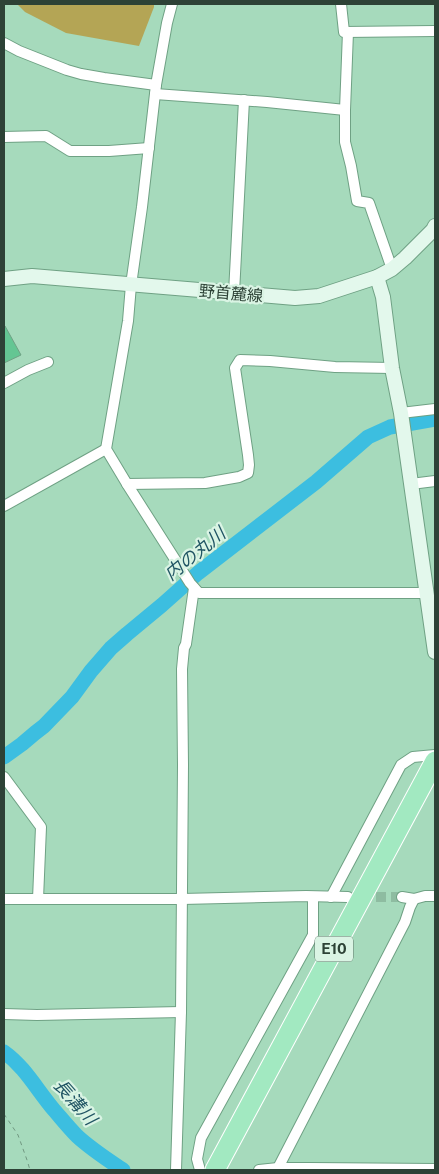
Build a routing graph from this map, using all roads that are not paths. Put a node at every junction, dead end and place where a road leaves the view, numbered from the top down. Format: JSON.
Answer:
{"nodes":[{"id":1,"x":172,"y":4,"type":"edge"},
{"id":2,"x":340,"y":4,"type":"edge"},
{"id":3,"x":435,"y":31,"type":"edge"},
{"id":4,"x":348,"y":32,"type":"junction"},
{"id":5,"x":4,"y":43,"type":"edge"},
{"id":6,"x":156,"y":89,"type":"junction"},
{"id":7,"x":244,"y":100,"type":"junction"},
{"id":8,"x":345,"y":110,"type":"junction"},
{"id":9,"x":4,"y":137,"type":"edge"},
{"id":10,"x":149,"y":148,"type":"junction"},
{"id":11,"x":434,"y":229,"type":"edge"},
{"id":12,"x":392,"y":269,"type":"junction"},
{"id":13,"x":377,"y":277,"type":"junction"},
{"id":14,"x":4,"y":279,"type":"edge"},
{"id":15,"x":131,"y":285,"type":"junction"},
{"id":16,"x":234,"y":294,"type":"junction"},
{"id":17,"x":48,"y":362,"type":"dead end"},
{"id":18,"x":392,"y":368,"type":"junction"},
{"id":19,"x":4,"y":383,"type":"edge"},
{"id":20,"x":435,"y":409,"type":"edge"},
{"id":21,"x":401,"y":413,"type":"junction"},
{"id":22,"x":106,"y":449,"type":"junction"},
{"id":23,"x":435,"y":481,"type":"edge"},
{"id":24,"x":127,"y":484,"type":"junction"},
{"id":25,"x":411,"y":484,"type":"junction"},
{"id":26,"x":4,"y":506,"type":"edge"},
{"id":27,"x":194,"y":588,"type":"junction"},
{"id":28,"x":426,"y":594,"type":"junction"},
{"id":29,"x":435,"y":652,"type":"edge"},
{"id":30,"x":435,"y":755,"type":"edge"},
{"id":31,"x":433,"y":773,"type":"edge"},
{"id":32,"x":4,"y":777,"type":"edge"},
{"id":33,"x":435,"y":896,"type":"edge"},
{"id":34,"x":313,"y":897,"type":"junction"},
{"id":35,"x":331,"y":897,"type":"junction"},
{"id":36,"x":348,"y":897,"type":"tunnel mouth"},
{"id":37,"x":402,"y":897,"type":"tunnel mouth"},
{"id":38,"x":4,"y":899,"type":"edge"},
{"id":39,"x":38,"y":899,"type":"junction"},
{"id":40,"x":182,"y":899,"type":"junction"},
{"id":41,"x":414,"y":899,"type":"junction"},
{"id":42,"x":181,"y":1012,"type":"junction"},
{"id":43,"x":4,"y":1014,"type":"edge"},
{"id":44,"x":245,"y":1123,"type":"junction"},
{"id":45,"x":278,"y":1168,"type":"junction"},
{"id":46,"x":435,"y":1169,"type":"edge"},
{"id":47,"x":176,"y":1170,"type":"edge"},
{"id":48,"x":200,"y":1170,"type":"edge"},
{"id":49,"x":215,"y":1170,"type":"edge"},
{"id":50,"x":224,"y":1170,"type":"edge"},
{"id":51,"x":260,"y":1170,"type":"edge"}],
"edges":[{"from":1,"to":6,"type":"street"},
{"from":2,"to":4,"type":"street"},
{"from":3,"to":4,"type":"street"},
{"from":4,"to":8,"type":"street"},
{"from":5,"to":6,"type":"street"},
{"from":6,"to":7,"type":"street"},
{"from":6,"to":10,"type":"street"},
{"from":7,"to":8,"type":"street"},
{"from":7,"to":16,"type":"street"},
{"from":8,"to":12,"type":"street"},
{"from":9,"to":10,"type":"street"},
{"from":10,"to":15,"type":"street"},
{"from":11,"to":12,"type":"main road","name":"野首麓線"},
{"from":12,"to":13,"type":"main road","name":"野首麓線"},
{"from":13,"to":16,"type":"main road","name":"野首麓線"},
{"from":13,"to":18,"type":"main road"},
{"from":14,"to":15,"type":"main road","name":"野首麓線"},
{"from":15,"to":16,"type":"main road","name":"野首麓線"},
{"from":15,"to":22,"type":"street"},
{"from":17,"to":19,"type":"street"},
{"from":18,"to":21,"type":"main road"},
{"from":18,"to":24,"type":"street"},
{"from":20,"to":21,"type":"street"},
{"from":21,"to":25,"type":"main road"},
{"from":22,"to":24,"type":"street"},
{"from":22,"to":26,"type":"street"},
{"from":23,"to":25,"type":"street"},
{"from":24,"to":27,"type":"street"},
{"from":25,"to":28,"type":"main road"},
{"from":27,"to":28,"type":"street"},
{"from":27,"to":40,"type":"street"},
{"from":28,"to":29,"type":"main road"},
{"from":30,"to":35,"type":"street"},
{"from":31,"to":44,"type":"highway","number":"E10"},
{"from":32,"to":39,"type":"street"},
{"from":33,"to":41,"type":"street"},
{"from":34,"to":35,"type":"street"},
{"from":34,"to":40,"type":"street"},
{"from":34,"to":48,"type":"street"},
{"from":35,"to":36,"type":"street"},
{"from":37,"to":41,"type":"street"},
{"from":38,"to":39,"type":"street"},
{"from":39,"to":40,"type":"street"},
{"from":40,"to":42,"type":"street"},
{"from":41,"to":45,"type":"street"},
{"from":42,"to":43,"type":"street"},
{"from":42,"to":47,"type":"street"},
{"from":44,"to":49,"type":"highway","number":"E10"},
{"from":44,"to":50,"type":"highway","number":"E10"},
{"from":45,"to":46,"type":"street"},
{"from":45,"to":51,"type":"street"}]}
